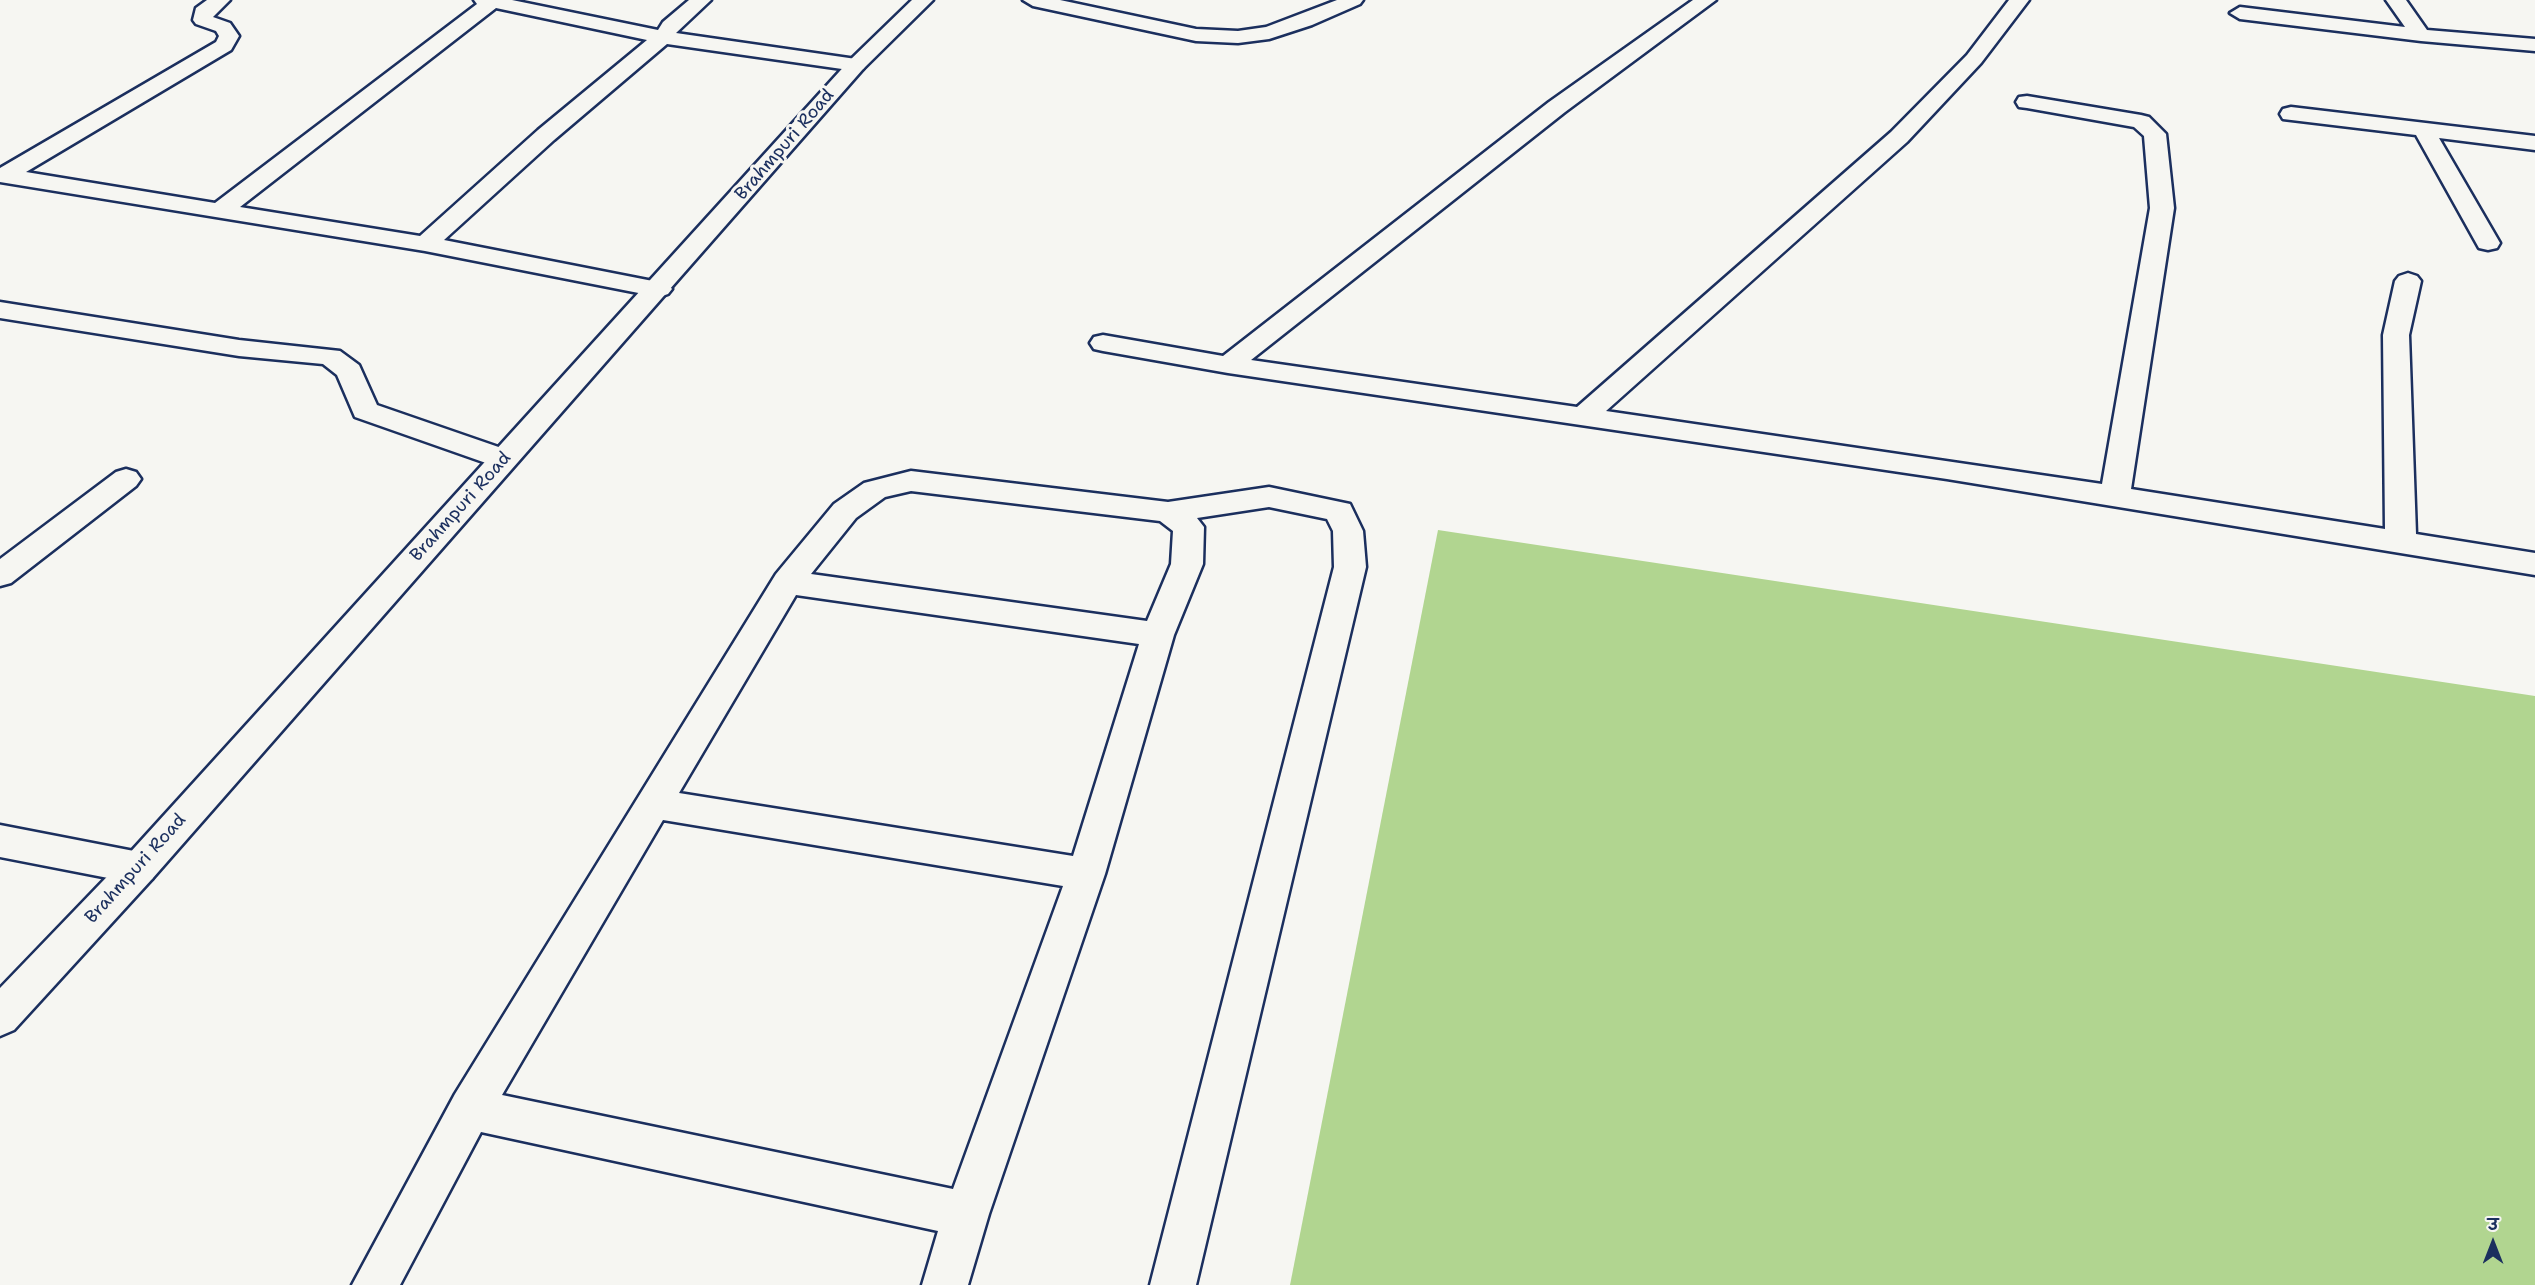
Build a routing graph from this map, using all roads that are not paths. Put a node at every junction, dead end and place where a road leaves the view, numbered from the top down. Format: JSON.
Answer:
{"nodes":[{"id":1,"x":220,"y":0,"type":"edge"},
{"id":2,"x":701,"y":0,"type":"edge"},
{"id":3,"x":923,"y":0,"type":"edge"},
{"id":4,"x":1033,"y":0,"type":"edge"},
{"id":5,"x":1353,"y":0,"type":"edge"},
{"id":6,"x":1706,"y":0,"type":"edge"},
{"id":7,"x":2019,"y":0,"type":"edge"},
{"id":8,"x":2396,"y":0,"type":"edge"},
{"id":9,"x":490,"y":1,"type":"edge"},
{"id":10,"x":2240,"y":13,"type":"dead end"},
{"id":11,"x":2421,"y":35,"type":"junction"},
{"id":12,"x":663,"y":37,"type":"junction"},
{"id":13,"x":2535,"y":45,"type":"edge"},
{"id":14,"x":856,"y":65,"type":"junction"},
{"id":15,"x":2027,"y":102,"type":"dead end"},
{"id":16,"x":2291,"y":114,"type":"dead end"},
{"id":17,"x":2423,"y":129,"type":"junction"},
{"id":18,"x":2535,"y":143,"type":"edge"},
{"id":19,"x":1,"y":176,"type":"edge"},
{"id":20,"x":221,"y":210,"type":"junction"},
{"id":21,"x":2488,"y":243,"type":"dead end"},
{"id":22,"x":425,"y":244,"type":"junction"},
{"id":23,"x":2408,"y":281,"type":"dead end"},
{"id":24,"x":659,"y":289,"type":"junction"},
{"id":25,"x":0,"y":310,"type":"edge"},
{"id":26,"x":1102,"y":343,"type":"dead end"},
{"id":27,"x":1228,"y":365,"type":"junction"},
{"id":28,"x":1581,"y":418,"type":"junction"},
{"id":29,"x":503,"y":459,"type":"junction"},
{"id":30,"x":126,"y":479,"type":"dead end"},
{"id":31,"x":2115,"y":496,"type":"junction"},
{"id":32,"x":1168,"y":512,"type":"junction"},
{"id":33,"x":2402,"y":542,"type":"junction"},
{"id":34,"x":2535,"y":564,"type":"edge"},
{"id":35,"x":0,"y":575,"type":"edge"},
{"id":36,"x":787,"y":582,"type":"junction"},
{"id":37,"x":1158,"y":635,"type":"junction"},
{"id":38,"x":655,"y":804,"type":"junction"},
{"id":39,"x":0,"y":841,"type":"edge"},
{"id":40,"x":139,"y":868,"type":"junction"},
{"id":41,"x":1086,"y":874,"type":"junction"},
{"id":42,"x":0,"y":1017,"type":"edge"},
{"id":43,"x":470,"y":1109,"type":"junction"},
{"id":44,"x":966,"y":1214,"type":"junction"},
{"id":45,"x":375,"y":1285,"type":"edge"},
{"id":46,"x":945,"y":1285,"type":"edge"},
{"id":47,"x":1173,"y":1285,"type":"edge"}],
"edges":[{"from":1,"to":19,"type":"street"},
{"from":2,"to":12,"type":"street"},
{"from":3,"to":14,"type":"street","name":"Brahmpuri Road"},
{"from":4,"to":5,"type":"street"},
{"from":6,"to":27,"type":"street"},
{"from":7,"to":28,"type":"street"},
{"from":8,"to":11,"type":"street"},
{"from":9,"to":12,"type":"street"},
{"from":9,"to":20,"type":"street"},
{"from":10,"to":11,"type":"street"},
{"from":11,"to":13,"type":"street"},
{"from":12,"to":14,"type":"street"},
{"from":12,"to":22,"type":"street"},
{"from":14,"to":24,"type":"street","name":"Brahmpuri Road"},
{"from":15,"to":31,"type":"street"},
{"from":16,"to":17,"type":"street"},
{"from":17,"to":18,"type":"street"},
{"from":17,"to":21,"type":"street"},
{"from":19,"to":20,"type":"street"},
{"from":20,"to":22,"type":"street"},
{"from":22,"to":24,"type":"street"},
{"from":23,"to":33,"type":"street"},
{"from":24,"to":29,"type":"street","name":"Brahmpuri Road"},
{"from":25,"to":29,"type":"street"},
{"from":26,"to":27,"type":"street"},
{"from":27,"to":28,"type":"street"},
{"from":28,"to":31,"type":"street"},
{"from":29,"to":40,"type":"street","name":"Brahmpuri Road"},
{"from":30,"to":35,"type":"street"},
{"from":31,"to":33,"type":"street"},
{"from":32,"to":36,"type":"street"},
{"from":32,"to":37,"type":"street"},
{"from":32,"to":47,"type":"street"},
{"from":33,"to":34,"type":"street"},
{"from":36,"to":37,"type":"street"},
{"from":36,"to":38,"type":"street"},
{"from":37,"to":41,"type":"street"},
{"from":38,"to":41,"type":"street"},
{"from":38,"to":43,"type":"street"},
{"from":39,"to":40,"type":"street"},
{"from":40,"to":42,"type":"street","name":"Brahmpuri Road"},
{"from":41,"to":44,"type":"street"},
{"from":43,"to":44,"type":"street"},
{"from":43,"to":45,"type":"street"},
{"from":44,"to":46,"type":"street"}]}
